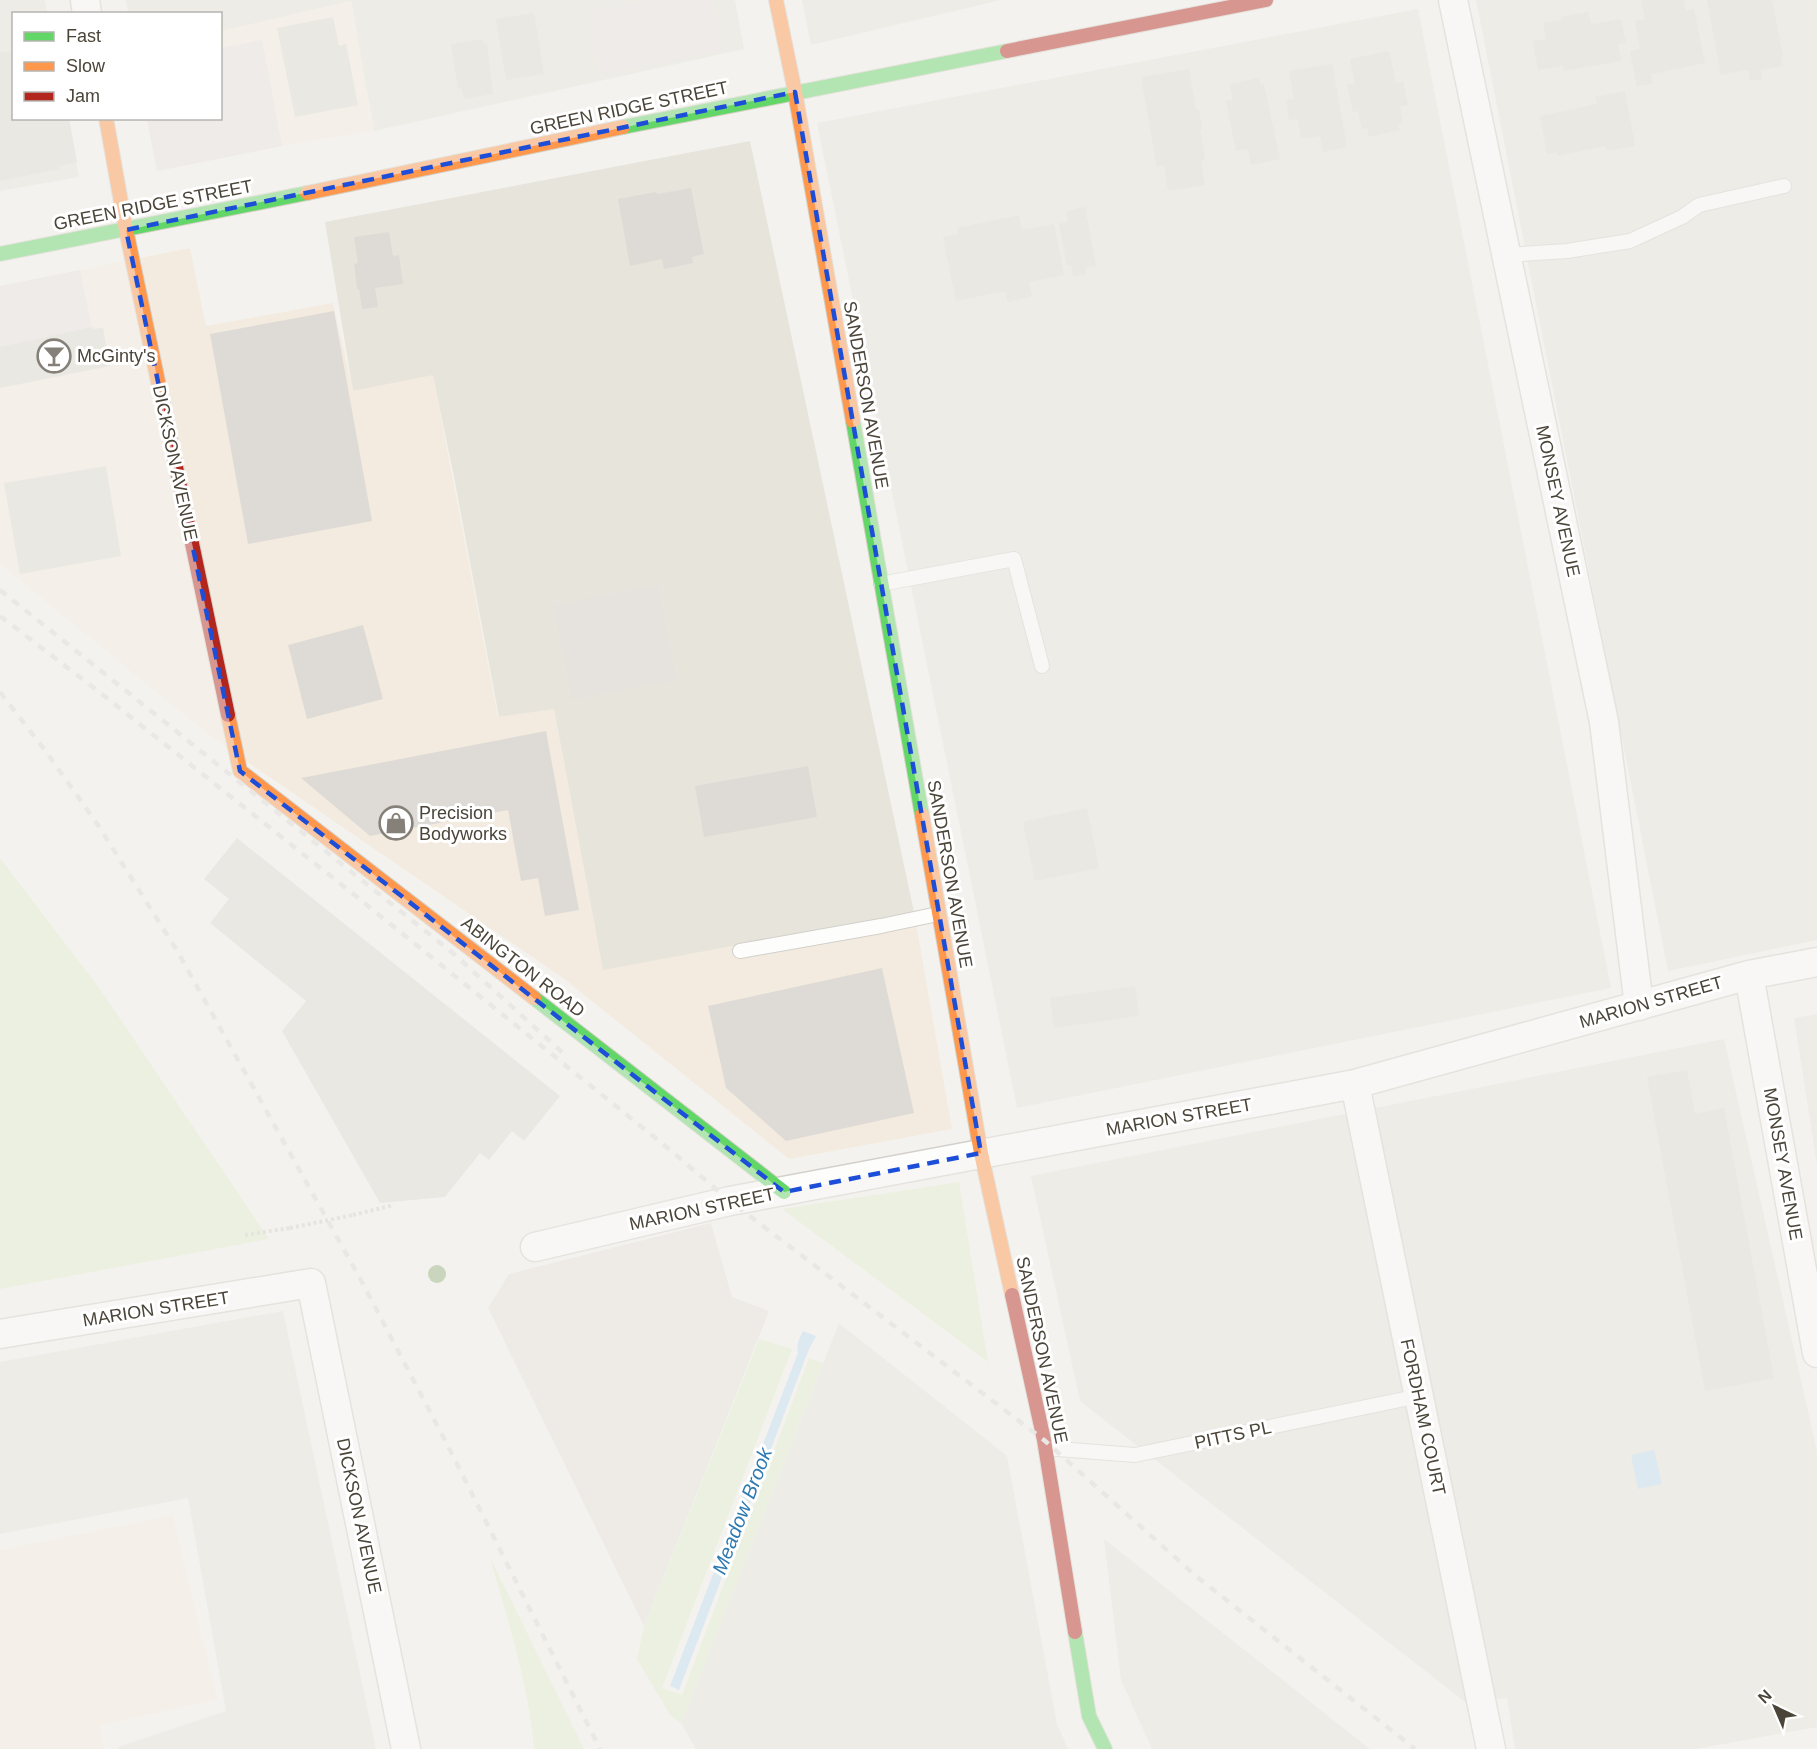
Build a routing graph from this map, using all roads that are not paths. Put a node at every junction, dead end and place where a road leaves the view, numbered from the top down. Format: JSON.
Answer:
{"nodes":[{"id":1,"x":776,"y":0,"type":"edge"},
{"id":2,"x":1266,"y":0,"type":"edge"},
{"id":3,"x":1453,"y":0,"type":"edge"},
{"id":4,"x":795,"y":92,"type":"junction"},
{"id":5,"x":106,"y":120,"type":"edge"},
{"id":6,"x":1784,"y":186,"type":"dead end"},
{"id":7,"x":126,"y":230,"type":"junction"},
{"id":8,"x":0,"y":254,"type":"edge"},
{"id":9,"x":1506,"y":255,"type":"junction"},
{"id":10,"x":881,"y":584,"type":"junction"},
{"id":11,"x":1042,"y":666,"type":"dead end"},
{"id":12,"x":240,"y":771,"type":"joint"},
{"id":13,"x":938,"y":914,"type":"junction"},
{"id":14,"x":740,"y":951,"type":"dead end"},
{"id":15,"x":1817,"y":962,"type":"edge"},
{"id":16,"x":1749,"y":975,"type":"junction"},
{"id":17,"x":1639,"y":1006,"type":"junction"},
{"id":18,"x":1355,"y":1084,"type":"junction"},
{"id":19,"x":981,"y":1153,"type":"junction"},
{"id":20,"x":784,"y":1192,"type":"junction"},
{"id":21,"x":535,"y":1247,"type":"dead end"},
{"id":22,"x":311,"y":1283,"type":"joint"},
{"id":23,"x":0,"y":1334,"type":"edge"},
{"id":24,"x":1817,"y":1353,"type":"edge"},
{"id":25,"x":1419,"y":1396,"type":"junction"},
{"id":26,"x":1045,"y":1448,"type":"junction"},
{"id":27,"x":406,"y":1749,"type":"edge"},
{"id":28,"x":1105,"y":1749,"type":"edge"},
{"id":29,"x":1491,"y":1749,"type":"edge"}],
"edges":[{"from":1,"to":4,"type":"street","name":"SANDERSON AVENUE"},
{"from":2,"to":4,"type":"street","name":"GREEN RIDGE STREET"},
{"from":3,"to":9,"type":"street","name":"MONSEY AVENUE"},
{"from":4,"to":7,"type":"street","name":"GREEN RIDGE STREET"},
{"from":4,"to":10,"type":"street","name":"SANDERSON AVENUE"},
{"from":5,"to":7,"type":"street","name":"DICKSON AVENUE"},
{"from":6,"to":9,"type":"lane"},
{"from":7,"to":8,"type":"street","name":"GREEN RIDGE STREET"},
{"from":7,"to":12,"type":"street","name":"DICKSON AVENUE"},
{"from":9,"to":17,"type":"street","name":"MONSEY AVENUE"},
{"from":10,"to":11,"type":"lane"},
{"from":10,"to":13,"type":"street","name":"SANDERSON AVENUE"},
{"from":12,"to":20,"type":"street","name":"ABINGTON ROAD"},
{"from":13,"to":14,"type":"lane"},
{"from":13,"to":19,"type":"street","name":"SANDERSON AVENUE"},
{"from":15,"to":16,"type":"street","name":"MARION STREET"},
{"from":16,"to":17,"type":"street","name":"MARION STREET"},
{"from":16,"to":24,"type":"street","name":"MONSEY AVENUE"},
{"from":17,"to":18,"type":"street","name":"MARION STREET"},
{"from":18,"to":19,"type":"street","name":"MARION STREET"},
{"from":18,"to":25,"type":"street","name":"FORDHAM COURT"},
{"from":19,"to":20,"type":"street","name":"MARION STREET"},
{"from":19,"to":26,"type":"street","name":"SANDERSON AVENUE"},
{"from":20,"to":21,"type":"street","name":"MARION STREET"},
{"from":22,"to":23,"type":"street","name":"MARION STREET"},
{"from":22,"to":27,"type":"street","name":"DICKSON AVENUE"},
{"from":25,"to":26,"type":"lane","name":"PITTS PL"},
{"from":25,"to":29,"type":"street","name":"FORDHAM COURT"},
{"from":26,"to":28,"type":"street","name":"SANDERSON AVENUE"}]}
